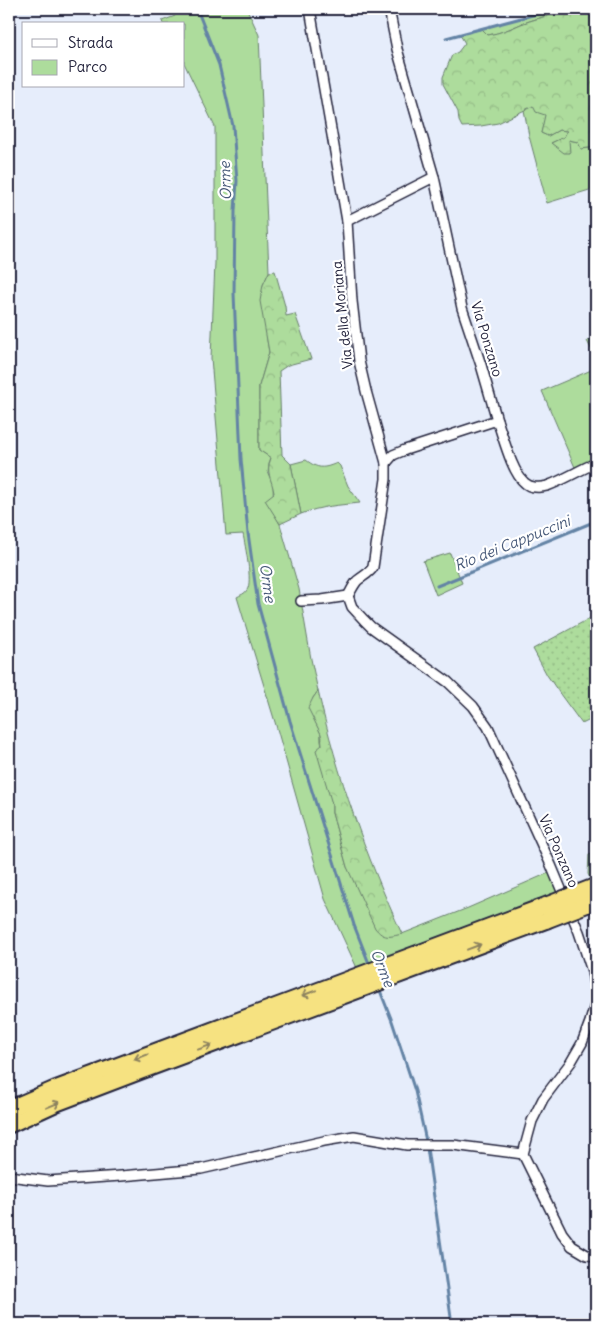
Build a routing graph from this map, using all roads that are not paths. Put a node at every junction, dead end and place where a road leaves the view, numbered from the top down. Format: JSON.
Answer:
{"nodes":[{"id":1,"x":310,"y":9,"type":"edge"},
{"id":2,"x":389,"y":9,"type":"edge"},
{"id":3,"x":434,"y":177,"type":"junction"},
{"id":4,"x":347,"y":221,"type":"junction"},
{"id":5,"x":497,"y":420,"type":"junction"},
{"id":6,"x":386,"y":463,"type":"junction"},
{"id":7,"x":596,"y":463,"type":"edge"},
{"id":8,"x":348,"y":596,"type":"junction"},
{"id":9,"x":301,"y":600,"type":"dead end"},
{"id":10,"x":596,"y":886,"type":"edge"},
{"id":11,"x":596,"y":902,"type":"edge"},
{"id":12,"x":543,"y":914,"type":"junction"},
{"id":13,"x":358,"y":983,"type":"junction"},
{"id":14,"x":9,"y":1109,"type":"edge"},
{"id":15,"x":9,"y":1125,"type":"edge"},
{"id":16,"x":523,"y":1154,"type":"junction"},
{"id":17,"x":9,"y":1176,"type":"edge"},
{"id":18,"x":596,"y":1256,"type":"edge"}],
"edges":[{"from":1,"to":4,"type":"street","name":"Via della Moriana"},
{"from":2,"to":3,"type":"street","name":"Via Ponzano"},
{"from":3,"to":4,"type":"street"},
{"from":3,"to":5,"type":"street","name":"Via Ponzano"},
{"from":4,"to":6,"type":"street","name":"Via della Moriana"},
{"from":5,"to":6,"type":"street"},
{"from":5,"to":7,"type":"street","name":"Via Ponzano"},
{"from":6,"to":8,"type":"street"},
{"from":8,"to":9,"type":"street"},
{"from":8,"to":16,"type":"street","name":"Via Ponzano"},
{"from":10,"to":12,"type":"highway","bridge":true},
{"from":11,"to":12,"type":"highway","bridge":true},
{"from":12,"to":13,"type":"highway"},
{"from":13,"to":14,"type":"highway","one_way":true},
{"from":15,"to":13,"type":"highway","one_way":true},
{"from":16,"to":17,"type":"street"},
{"from":16,"to":18,"type":"street"}]}
